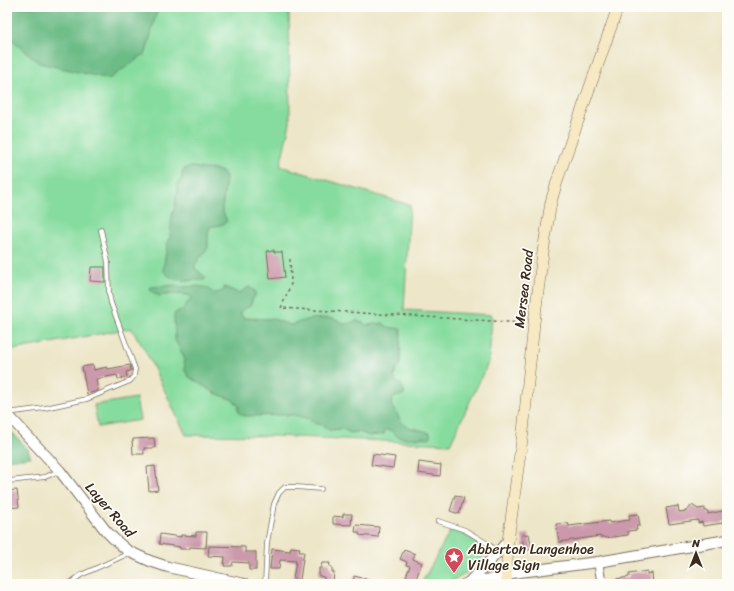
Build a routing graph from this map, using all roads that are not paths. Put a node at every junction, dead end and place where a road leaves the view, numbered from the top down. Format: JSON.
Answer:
{"nodes":[{"id":1,"x":618,"y":7,"type":"edge"},
{"id":2,"x":101,"y":230,"type":"dead end"},
{"id":3,"x":7,"y":414,"type":"edge"},
{"id":4,"x":60,"y":471,"type":"junction"},
{"id":5,"x":7,"y":482,"type":"edge"},
{"id":6,"x":321,"y":488,"type":"dead end"},
{"id":7,"x":438,"y":521,"type":"dead end"},
{"id":8,"x":727,"y":540,"type":"edge"},
{"id":9,"x":508,"y":541,"type":"junction"},
{"id":10,"x":128,"y":551,"type":"junction"},
{"id":11,"x":498,"y":552,"type":"junction"},
{"id":12,"x":598,"y":562,"type":"junction"},
{"id":13,"x":506,"y":581,"type":"edge"},
{"id":14,"x":69,"y":584,"type":"edge"},
{"id":15,"x":244,"y":584,"type":"edge"},
{"id":16,"x":265,"y":584,"type":"edge"},
{"id":17,"x":466,"y":584,"type":"edge"},
{"id":18,"x":602,"y":584,"type":"edge"}],
"edges":[{"from":1,"to":9,"type":"main road","name":"Mersea Road"},
{"from":2,"to":3,"type":"lane"},
{"from":3,"to":4,"type":"street","name":"Layer Road"},
{"from":4,"to":5,"type":"lane"},
{"from":4,"to":10,"type":"street","name":"Layer Road"},
{"from":6,"to":16,"type":"lane"},
{"from":7,"to":11,"type":"lane"},
{"from":8,"to":12,"type":"street"},
{"from":9,"to":11,"type":"street"},
{"from":9,"to":13,"type":"main road","name":"Mersea Road"},
{"from":10,"to":14,"type":"lane"},
{"from":10,"to":15,"type":"street","name":"Layer Road"},
{"from":11,"to":17,"type":"street"},
{"from":12,"to":13,"type":"street"},
{"from":12,"to":18,"type":"street"},
{"from":13,"to":17,"type":"street"}]}
